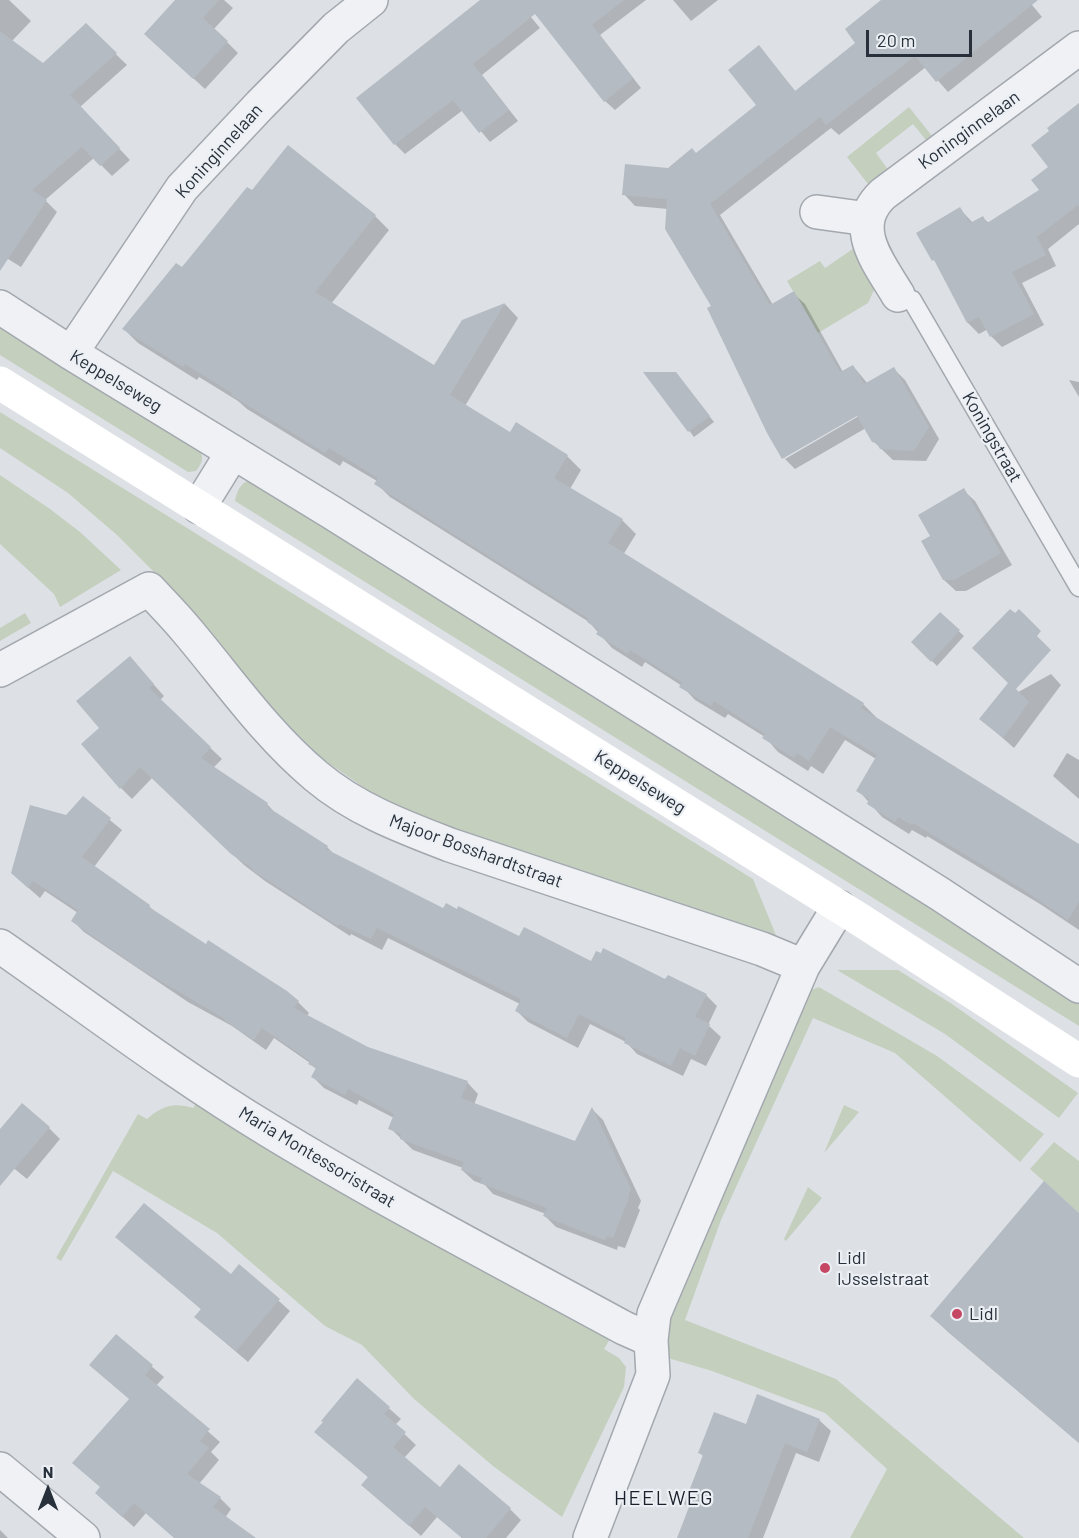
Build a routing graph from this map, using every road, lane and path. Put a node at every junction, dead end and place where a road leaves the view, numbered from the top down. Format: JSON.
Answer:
{"nodes":[{"id":1,"x":371,"y":0,"type":"edge"},
{"id":2,"x":1079,"y":48,"type":"edge"},
{"id":3,"x":816,"y":212,"type":"dead end"},
{"id":4,"x":868,"y":219,"type":"junction"},
{"id":5,"x":898,"y":296,"type":"joint"},
{"id":6,"x":0,"y":307,"type":"edge"},
{"id":7,"x":71,"y":353,"type":"junction"},
{"id":8,"x":0,"y":383,"type":"edge"},
{"id":9,"x":233,"y":452,"type":"junction"},
{"id":10,"x":199,"y":507,"type":"junction"},
{"id":11,"x":1079,"y":587,"type":"edge"},
{"id":12,"x":0,"y":670,"type":"edge"},
{"id":13,"x":839,"y":907,"type":"junction"},
{"id":14,"x":0,"y":946,"type":"edge"},
{"id":15,"x":803,"y":966,"type":"junction"},
{"id":16,"x":1079,"y":986,"type":"edge"},
{"id":17,"x":1079,"y":1061,"type":"edge"},
{"id":18,"x":651,"y":1340,"type":"junction"},
{"id":19,"x":0,"y":1469,"type":"edge"},
{"id":20,"x":83,"y":1538,"type":"edge"},
{"id":21,"x":590,"y":1538,"type":"edge"}],
"edges":[{"from":1,"to":7,"type":"street","name":"Koninginnelaan"},
{"from":2,"to":4,"type":"street","name":"Koninginnelaan"},
{"from":3,"to":4,"type":"street"},
{"from":4,"to":5,"type":"street"},
{"from":5,"to":11,"type":"lane","name":"Koningstraat"},
{"from":6,"to":7,"type":"street","name":"Keppelseweg"},
{"from":7,"to":9,"type":"street","name":"Keppelseweg"},
{"from":8,"to":10,"type":"main road","name":"Keppelseweg"},
{"from":9,"to":10,"type":"street"},
{"from":9,"to":16,"type":"street","name":"Keppelseweg"},
{"from":10,"to":13,"type":"main road","name":"Keppelseweg"},
{"from":12,"to":15,"type":"street","name":"Majoor Bosshardtstraat"},
{"from":13,"to":15,"type":"street"},
{"from":13,"to":17,"type":"main road","name":"Keppelseweg"},
{"from":14,"to":18,"type":"street","name":"Maria Montessoristraat"},
{"from":15,"to":18,"type":"street"},
{"from":18,"to":21,"type":"street"},
{"from":19,"to":20,"type":"street"}]}
